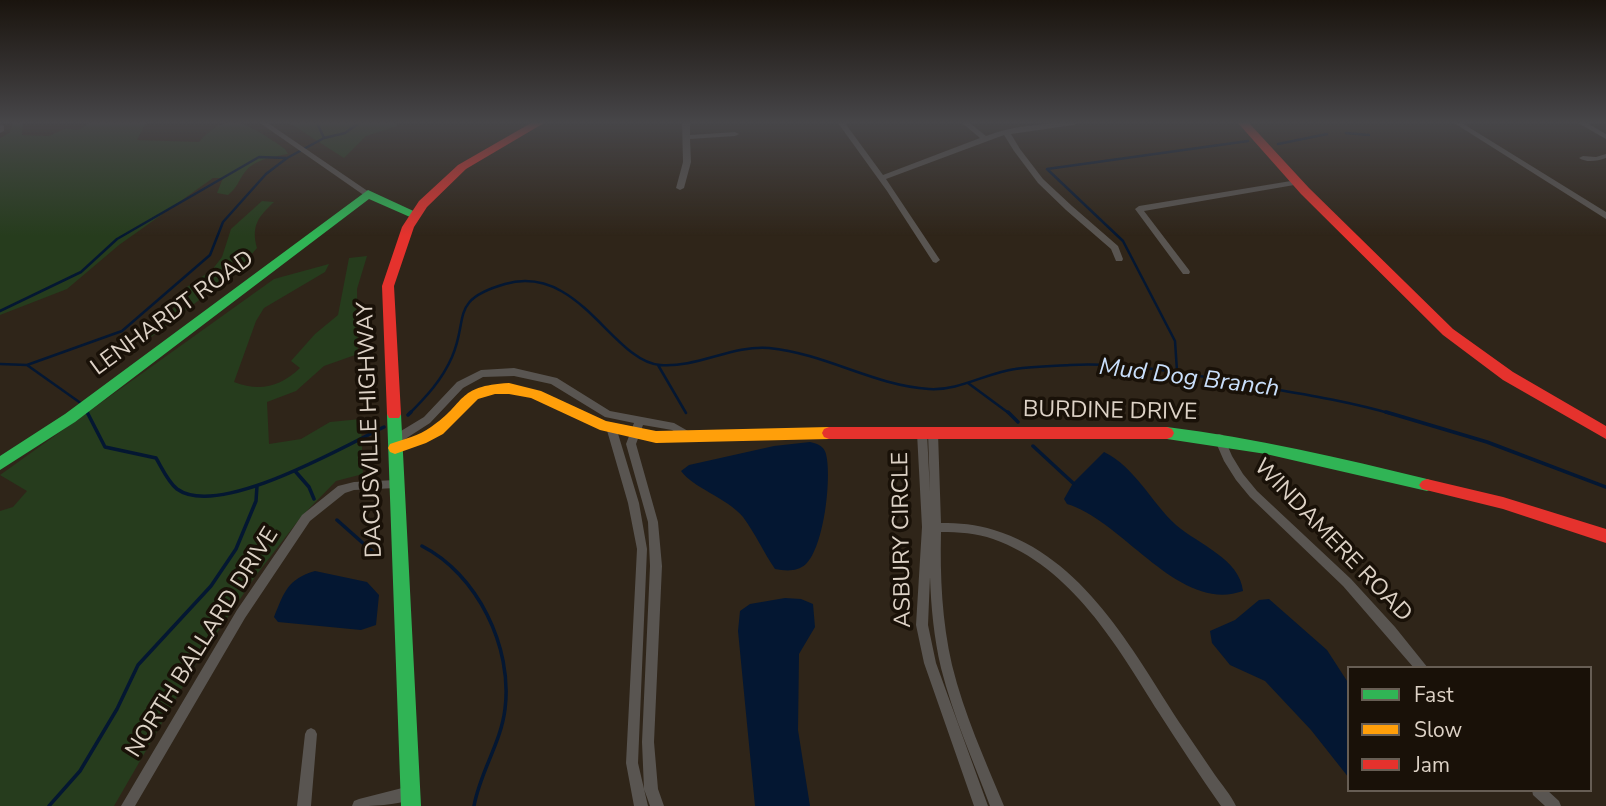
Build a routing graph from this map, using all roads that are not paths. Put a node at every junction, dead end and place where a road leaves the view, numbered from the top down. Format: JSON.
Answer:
{"nodes":[{"id":1,"x":317,"y":161,"type":"edge"},
{"id":2,"x":469,"y":161,"type":"edge"},
{"id":3,"x":687,"y":161,"type":"edge"},
{"id":4,"x":868,"y":161,"type":"edge"},
{"id":5,"x":927,"y":161,"type":"edge"},
{"id":6,"x":1023,"y":161,"type":"edge"},
{"id":7,"x":1277,"y":161,"type":"edge"},
{"id":8,"x":1517,"y":161,"type":"edge"},
{"id":9,"x":881,"y":178,"type":"junction"},
{"id":10,"x":1297,"y":182,"type":"junction"},
{"id":11,"x":680,"y":188,"type":"dead end"},
{"id":12,"x":368,"y":194,"type":"junction"},
{"id":13,"x":414,"y":214,"type":"junction"},
{"id":14,"x":1606,"y":216,"type":"edge"},
{"id":15,"x":936,"y":260,"type":"dead end"},
{"id":16,"x":1119,"y":260,"type":"dead end"},
{"id":17,"x":1186,"y":272,"type":"dead end"},
{"id":18,"x":611,"y":427,"type":"junction"},
{"id":19,"x":636,"y":428,"type":"junction"},
{"id":20,"x":928,"y":433,"type":"junction"},
{"id":21,"x":1606,"y":433,"type":"edge"},
{"id":22,"x":1220,"y":438,"type":"junction"},
{"id":23,"x":395,"y":444,"type":"junction"},
{"id":24,"x":0,"y":464,"type":"edge"},
{"id":25,"x":396,"y":484,"type":"junction"},
{"id":26,"x":646,"y":523,"type":"junction"},
{"id":27,"x":932,"y":527,"type":"junction"},
{"id":28,"x":1606,"y":536,"type":"edge"},
{"id":29,"x":641,"y":572,"type":"junction"},
{"id":30,"x":656,"y":572,"type":"junction"},
{"id":31,"x":1420,"y":666,"type":"edge"},
{"id":32,"x":634,"y":678,"type":"junction"},
{"id":33,"x":652,"y":678,"type":"junction"},
{"id":34,"x":944,"y":684,"type":"junction"},
{"id":35,"x":311,"y":734,"type":"dead end"},
{"id":36,"x":648,"y":737,"type":"junction"},
{"id":37,"x":632,"y":738,"type":"junction"},
{"id":38,"x":974,"y":745,"type":"junction"},
{"id":39,"x":961,"y":749,"type":"junction"},
{"id":40,"x":1540,"y":792,"type":"edge"},
{"id":41,"x":411,"y":799,"type":"edge"},
{"id":42,"x":128,"y":806,"type":"edge"},
{"id":43,"x":304,"y":806,"type":"edge"},
{"id":44,"x":359,"y":806,"type":"edge"},
{"id":45,"x":641,"y":806,"type":"edge"},
{"id":46,"x":657,"y":806,"type":"edge"},
{"id":47,"x":981,"y":806,"type":"edge"},
{"id":48,"x":997,"y":806,"type":"edge"},
{"id":49,"x":1229,"y":806,"type":"edge"},
{"id":50,"x":1554,"y":806,"type":"edge"}],
"edges":[{"from":1,"to":12,"type":"street"},
{"from":2,"to":13,"type":"street","name":"DACUSVILLE HIGHWAY"},
{"from":3,"to":11,"type":"street"},
{"from":4,"to":9,"type":"street"},
{"from":5,"to":9,"type":"street"},
{"from":6,"to":16,"type":"street"},
{"from":7,"to":10,"type":"street"},
{"from":8,"to":14,"type":"street"},
{"from":9,"to":15,"type":"street"},
{"from":10,"to":17,"type":"street"},
{"from":10,"to":21,"type":"street"},
{"from":12,"to":13,"type":"street"},
{"from":12,"to":24,"type":"street","name":"LENHARDT ROAD"},
{"from":13,"to":23,"type":"street","name":"DACUSVILLE HIGHWAY"},
{"from":18,"to":19,"type":"street","name":"BURDINE DRIVE"},
{"from":18,"to":23,"type":"street","name":"BURDINE DRIVE"},
{"from":18,"to":26,"type":"street"},
{"from":19,"to":20,"type":"street","name":"BURDINE DRIVE"},
{"from":19,"to":23,"type":"street","name":"BURDINE DRIVE"},
{"from":19,"to":26,"type":"street"},
{"from":20,"to":22,"type":"street","name":"BURDINE DRIVE"},
{"from":20,"to":27,"type":"street","name":"ASBURY CIRCLE"},
{"from":22,"to":28,"type":"street","name":"BURDINE DRIVE"},
{"from":22,"to":31,"type":"street","name":"WINDAMERE ROAD"},
{"from":23,"to":25,"type":"street","name":"DACUSVILLE HIGHWAY"},
{"from":25,"to":41,"type":"street","name":"DACUSVILLE HIGHWAY"},
{"from":25,"to":42,"type":"street","name":"NORTH BALLARD DRIVE"},
{"from":26,"to":29,"type":"street"},
{"from":26,"to":30,"type":"street"},
{"from":27,"to":34,"type":"street","name":"ASBURY CIRCLE"},
{"from":27,"to":49,"type":"street"},
{"from":29,"to":30,"type":"street"},
{"from":29,"to":32,"type":"street"},
{"from":30,"to":33,"type":"street"},
{"from":32,"to":33,"type":"street"},
{"from":32,"to":37,"type":"street"},
{"from":33,"to":36,"type":"street"},
{"from":34,"to":38,"type":"street","name":"ASBURY CIRCLE"},
{"from":34,"to":39,"type":"street","name":"ASBURY CIRCLE"},
{"from":35,"to":43,"type":"street"},
{"from":36,"to":37,"type":"street"},
{"from":36,"to":46,"type":"street"},
{"from":37,"to":45,"type":"street"},
{"from":38,"to":39,"type":"street"},
{"from":38,"to":48,"type":"street","name":"ASBURY CIRCLE"},
{"from":39,"to":47,"type":"street","name":"ASBURY CIRCLE"},
{"from":40,"to":50,"type":"street"},
{"from":41,"to":44,"type":"street"}]}
